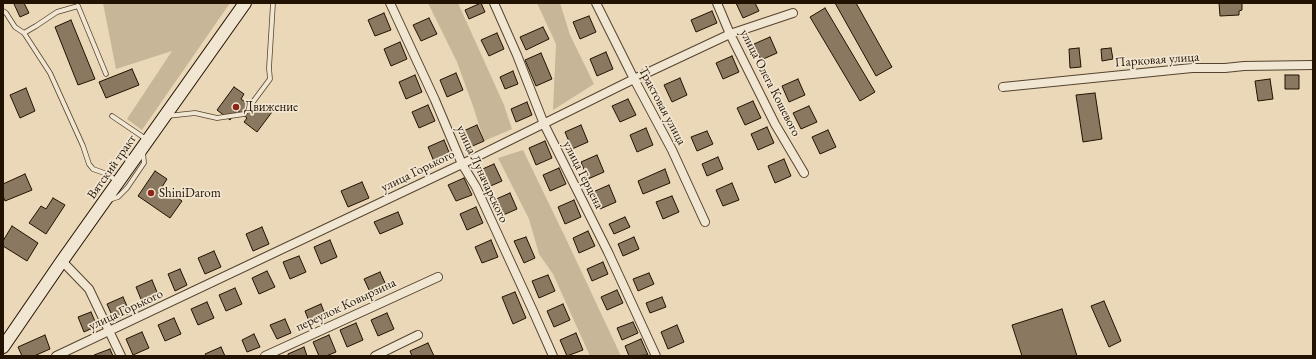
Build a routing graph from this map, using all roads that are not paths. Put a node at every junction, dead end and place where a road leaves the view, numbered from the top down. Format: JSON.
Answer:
{"nodes":[{"id":1,"x":245,"y":3,"type":"edge"},
{"id":2,"x":273,"y":3,"type":"edge"},
{"id":3,"x":390,"y":3,"type":"edge"},
{"id":4,"x":494,"y":3,"type":"edge"},
{"id":5,"x":596,"y":3,"type":"edge"},
{"id":6,"x":717,"y":3,"type":"edge"},
{"id":7,"x":3,"y":11,"type":"edge"},
{"id":8,"x":793,"y":13,"type":"dead end"},
{"id":9,"x":24,"y":33,"type":"junction"},
{"id":10,"x":730,"y":34,"type":"junction"},
{"id":11,"x":1313,"y":65,"type":"edge"},
{"id":12,"x":106,"y":74,"type":"dead end"},
{"id":13,"x":634,"y":79,"type":"junction"},
{"id":14,"x":1003,"y":87,"type":"dead end"},
{"id":15,"x":112,"y":116,"type":"dead end"},
{"id":16,"x":165,"y":116,"type":"junction"},
{"id":17,"x":544,"y":124,"type":"junction"},
{"id":18,"x":145,"y":144,"type":"junction"},
{"id":19,"x":462,"y":164,"type":"junction"},
{"id":20,"x":804,"y":173,"type":"dead end"},
{"id":21,"x":118,"y":182,"type":"junction"},
{"id":22,"x":104,"y":203,"type":"junction"},
{"id":23,"x":705,"y":222,"type":"dead end"},
{"id":24,"x":62,"y":261,"type":"junction"},
{"id":25,"x":438,"y":277,"type":"dead end"},
{"id":26,"x":110,"y":332,"type":"junction"},
{"id":27,"x":418,"y":335,"type":"dead end"},
{"id":28,"x":3,"y":347,"type":"edge"},
{"id":29,"x":56,"y":356,"type":"edge"},
{"id":30,"x":121,"y":356,"type":"edge"},
{"id":31,"x":265,"y":356,"type":"edge"},
{"id":32,"x":375,"y":356,"type":"edge"},
{"id":33,"x":553,"y":356,"type":"edge"},
{"id":34,"x":656,"y":356,"type":"edge"}],
"edges":[{"from":1,"to":16,"type":"main road","name":"Вятский тракт"},
{"from":2,"to":16,"type":"lane"},
{"from":3,"to":19,"type":"street","name":"улица Луначарского"},
{"from":4,"to":17,"type":"street","name":"улица Герцена"},
{"from":5,"to":13,"type":"street","name":"Трактовая улица"},
{"from":6,"to":10,"type":"street","name":"улица Олега Кошевого"},
{"from":7,"to":9,"type":"lane"},
{"from":8,"to":10,"type":"street","name":"улица Горького"},
{"from":9,"to":12,"type":"lane"},
{"from":9,"to":21,"type":"lane"},
{"from":10,"to":13,"type":"street","name":"улица Горького"},
{"from":10,"to":20,"type":"street","name":"улица Олега Кошевого"},
{"from":11,"to":14,"type":"street","name":"Парковая улица"},
{"from":13,"to":17,"type":"street","name":"улица Горького"},
{"from":13,"to":23,"type":"street","name":"Трактовая улица"},
{"from":15,"to":18,"type":"lane"},
{"from":16,"to":18,"type":"main road","name":"Вятский тракт"},
{"from":17,"to":19,"type":"street","name":"улица Горького"},
{"from":17,"to":34,"type":"street","name":"улица Герцена"},
{"from":18,"to":21,"type":"main road","name":"Вятский тракт"},
{"from":18,"to":22,"type":"lane"},
{"from":19,"to":26,"type":"street","name":"улица Горького"},
{"from":19,"to":33,"type":"street","name":"улица Луначарского"},
{"from":21,"to":22,"type":"main road","name":"Вятский тракт"},
{"from":22,"to":24,"type":"main road","name":"Вятский тракт"},
{"from":24,"to":26,"type":"street"},
{"from":24,"to":28,"type":"main road","name":"Вятский тракт"},
{"from":25,"to":31,"type":"street","name":"переулок Ковырзина"},
{"from":26,"to":29,"type":"street","name":"улица Горького"},
{"from":26,"to":30,"type":"street"},
{"from":27,"to":32,"type":"street"}]}
